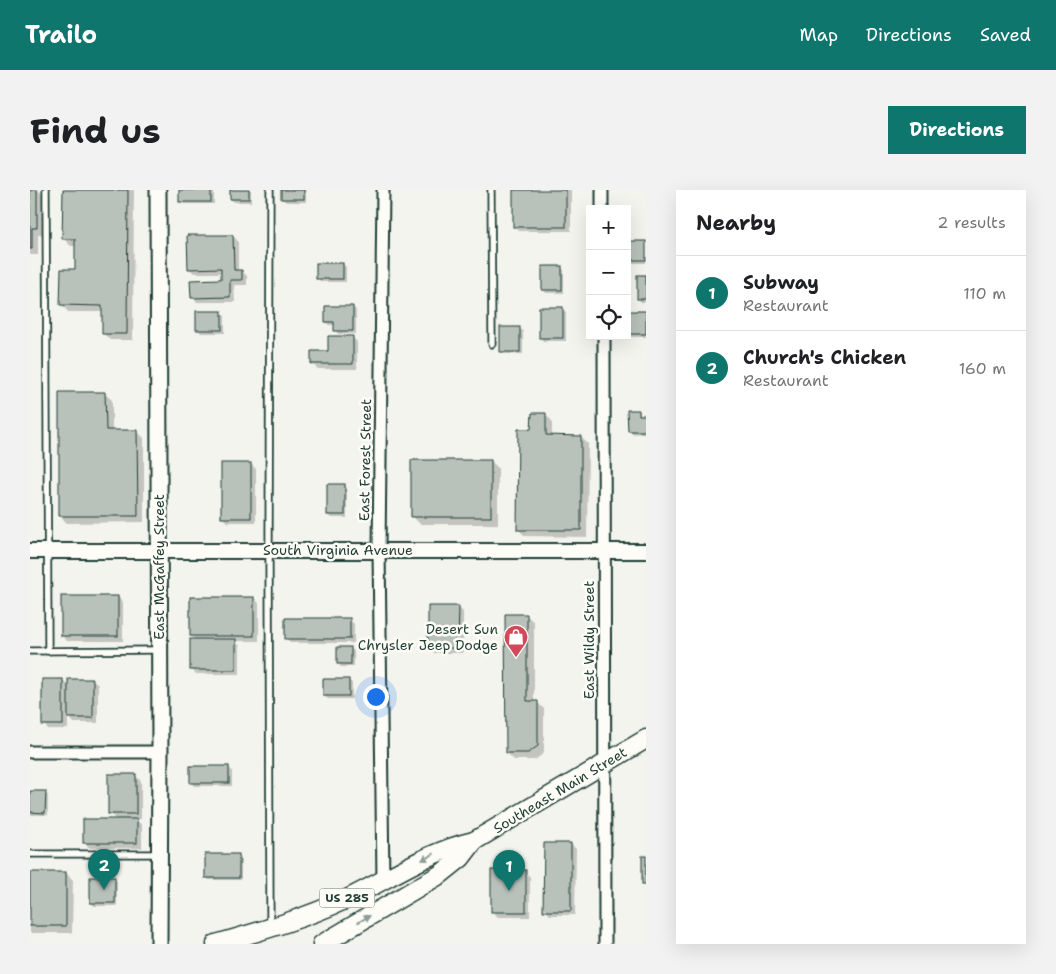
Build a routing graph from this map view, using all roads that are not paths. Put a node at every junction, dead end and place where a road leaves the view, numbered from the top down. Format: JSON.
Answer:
{"nodes":[{"id":1,"x":46,"y":190,"type":"edge"},
{"id":2,"x":158,"y":190,"type":"edge"},
{"id":3,"x":270,"y":190,"type":"edge"},
{"id":4,"x":383,"y":190,"type":"edge"},
{"id":5,"x":491,"y":190,"type":"edge"},
{"id":6,"x":602,"y":190,"type":"edge"},
{"id":7,"x":602,"y":205,"type":"edge"},
{"id":8,"x":604,"y":340,"type":"edge"},
{"id":9,"x":492,"y":344,"type":"dead end"},
{"id":10,"x":159,"y":550,"type":"junction"},
{"id":11,"x":269,"y":550,"type":"junction"},
{"id":12,"x":379,"y":550,"type":"junction"},
{"id":13,"x":30,"y":551,"type":"edge"},
{"id":14,"x":48,"y":551,"type":"junction"},
{"id":15,"x":603,"y":551,"type":"junction"},
{"id":16,"x":646,"y":551,"type":"edge"},
{"id":17,"x":159,"y":650,"type":"junction"},
{"id":18,"x":30,"y":651,"type":"edge"},
{"id":19,"x":48,"y":651,"type":"junction"},
{"id":20,"x":646,"y":739,"type":"edge"},
{"id":21,"x":30,"y":752,"type":"edge"},
{"id":22,"x":160,"y":752,"type":"junction"},
{"id":23,"x":604,"y":764,"type":"junction"},
{"id":24,"x":474,"y":842,"type":"junction"},
{"id":25,"x":30,"y":854,"type":"edge"},
{"id":26,"x":160,"y":854,"type":"junction"},
{"id":27,"x":383,"y":881,"type":"junction"},
{"id":28,"x":270,"y":928,"type":"junction"},
{"id":29,"x":159,"y":944,"type":"edge"},
{"id":30,"x":216,"y":944,"type":"edge"},
{"id":31,"x":322,"y":944,"type":"edge"},
{"id":32,"x":605,"y":944,"type":"edge"}],
"edges":[{"from":1,"to":14,"type":"lane"},
{"from":2,"to":10,"type":"main road","name":"East McGaffey Street"},
{"from":3,"to":11,"type":"lane"},
{"from":4,"to":12,"type":"street","name":"East Forest Street"},
{"from":5,"to":9,"type":"lane"},
{"from":6,"to":7,"type":"street"},
{"from":8,"to":15,"type":"street","name":"East Wildy Street"},
{"from":10,"to":11,"type":"street","name":"South Virginia Avenue"},
{"from":10,"to":14,"type":"street","name":"South Virginia Avenue"},
{"from":10,"to":17,"type":"main road","name":"East McGaffey Street"},
{"from":11,"to":12,"type":"street","name":"South Virginia Avenue"},
{"from":11,"to":28,"type":"lane"},
{"from":12,"to":15,"type":"street","name":"South Virginia Avenue"},
{"from":12,"to":27,"type":"street","name":"East Forest Street"},
{"from":13,"to":14,"type":"street","name":"South Virginia Avenue"},
{"from":14,"to":19,"type":"lane"},
{"from":15,"to":16,"type":"street","name":"South Virginia Avenue"},
{"from":15,"to":23,"type":"street","name":"East Wildy Street"},
{"from":17,"to":19,"type":"lane"},
{"from":17,"to":22,"type":"main road","name":"East McGaffey Street"},
{"from":18,"to":19,"type":"lane"},
{"from":20,"to":23,"type":"main road","name":"Southeast Main Street","number":"US 285"},
{"from":21,"to":22,"type":"street"},
{"from":22,"to":26,"type":"main road","name":"East McGaffey Street"},
{"from":23,"to":24,"type":"main road","name":"Southeast Main Street","number":"US 285"},
{"from":23,"to":32,"type":"street","name":"East Wildy Street"},
{"from":24,"to":27,"type":"main road","name":"Southeast Main Street","number":"US 285","one_way":true},
{"from":31,"to":24,"type":"main road","name":"Southeast Main Street","number":"US 285","one_way":true},
{"from":25,"to":26,"type":"lane"},
{"from":26,"to":29,"type":"main road","name":"East McGaffey Street"},
{"from":27,"to":28,"type":"main road","name":"Southeast Main Street","number":"US 285"},
{"from":28,"to":30,"type":"main road","name":"Southeast Main Street","number":"US 285"}]}
